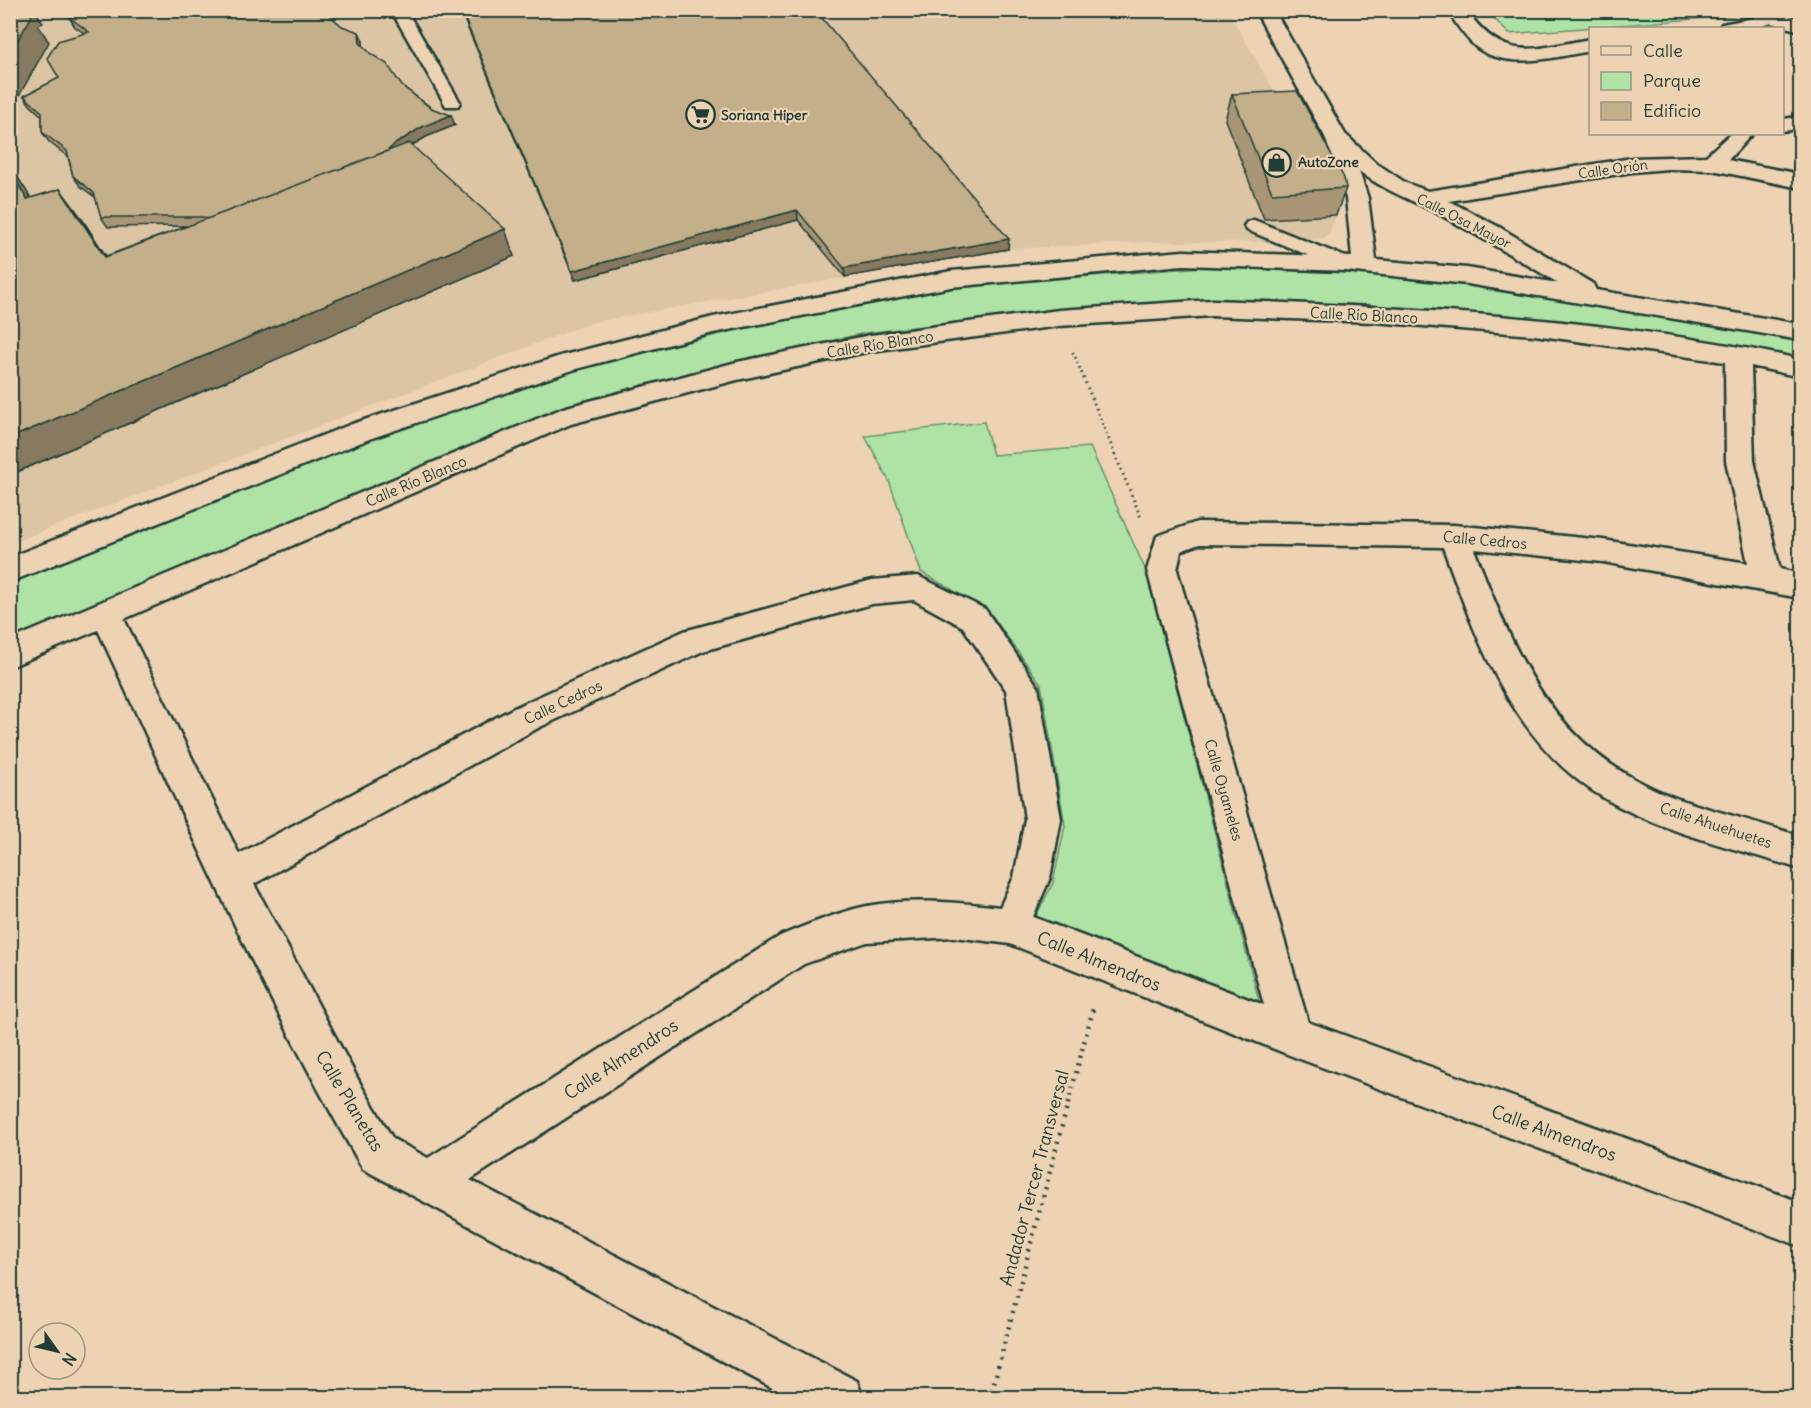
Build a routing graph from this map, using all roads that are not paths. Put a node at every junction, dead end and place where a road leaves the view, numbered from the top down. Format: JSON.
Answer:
{"nodes":[{"id":1,"x":398,"y":10,"type":"edge"},
{"id":2,"x":1264,"y":10,"type":"edge"},
{"id":3,"x":1456,"y":10,"type":"edge"},
{"id":4,"x":1762,"y":13,"type":"edge"},
{"id":5,"x":1800,"y":25,"type":"edge"},
{"id":6,"x":1734,"y":27,"type":"edge"},
{"id":7,"x":1589,"y":45,"type":"edge"},
{"id":8,"x":452,"y":102,"type":"dead end"},
{"id":9,"x":1800,"y":123,"type":"edge"},
{"id":10,"x":1784,"y":125,"type":"edge"},
{"id":11,"x":1741,"y":135,"type":"edge"},
{"id":12,"x":1336,"y":137,"type":"junction"},
{"id":13,"x":1712,"y":163,"type":"junction"},
{"id":14,"x":1800,"y":181,"type":"edge"},
{"id":15,"x":1426,"y":198,"type":"junction"},
{"id":16,"x":1254,"y":226,"type":"dead end"},
{"id":17,"x":1356,"y":265,"type":"junction"},
{"id":18,"x":1197,"y":283,"type":"junction"},
{"id":19,"x":1598,"y":298,"type":"junction"},
{"id":20,"x":1800,"y":332,"type":"edge"},
{"id":21,"x":725,"y":348,"type":"junction"},
{"id":22,"x":1738,"y":355,"type":"junction"},
{"id":23,"x":1800,"y":368,"type":"edge"},
{"id":24,"x":1454,"y":536,"type":"junction"},
{"id":25,"x":1165,"y":557,"type":"joint"},
{"id":26,"x":10,"y":570,"type":"edge"},
{"id":27,"x":1767,"y":578,"type":"junction"},
{"id":28,"x":1800,"y":586,"type":"edge"},
{"id":29,"x":106,"y":614,"type":"junction"},
{"id":30,"x":10,"y":654,"type":"edge"},
{"id":31,"x":1800,"y":852,"type":"edge"},
{"id":32,"x":231,"y":878,"type":"junction"},
{"id":33,"x":1010,"y":926,"type":"junction"},
{"id":34,"x":1292,"y":1036,"type":"junction"},
{"id":35,"x":429,"y":1182,"type":"junction"},
{"id":36,"x":1800,"y":1224,"type":"edge"},
{"id":37,"x":840,"y":1398,"type":"edge"}],
"edges":[{"from":1,"to":8,"type":"lane"},
{"from":2,"to":12,"type":"street","name":"Calle Osa Mayor"},
{"from":3,"to":7,"type":"street"},
{"from":4,"to":5,"type":"street"},
{"from":4,"to":6,"type":"street"},
{"from":9,"to":10,"type":"street"},
{"from":11,"to":13,"type":"street"},
{"from":12,"to":15,"type":"street","name":"Calle Osa Mayor"},
{"from":12,"to":17,"type":"street","name":"Calle Osa Mayor"},
{"from":13,"to":14,"type":"street","name":"Calle Orión"},
{"from":13,"to":15,"type":"street","name":"Calle Orión"},
{"from":15,"to":19,"type":"street","name":"Calle Osa Mayor"},
{"from":16,"to":17,"type":"lane"},
{"from":17,"to":18,"type":"street","name":"Calle Río Blanco"},
{"from":17,"to":19,"type":"street","name":"Calle Río Blanco"},
{"from":18,"to":21,"type":"street","name":"Calle Río Blanco"},
{"from":18,"to":21,"type":"street","name":"Calle Río Blanco"},
{"from":18,"to":22,"type":"street","name":"Calle Río Blanco"},
{"from":19,"to":20,"type":"street","name":"Calle Río Blanco"},
{"from":21,"to":26,"type":"street","name":"Calle Río Blanco"},
{"from":21,"to":29,"type":"street","name":"Calle Río Blanco"},
{"from":22,"to":23,"type":"street","name":"Calle Río Blanco"},
{"from":22,"to":27,"type":"street"},
{"from":24,"to":25,"type":"street","name":"Calle Cedros"},
{"from":24,"to":27,"type":"street","name":"Calle Cedros"},
{"from":24,"to":31,"type":"street","name":"Calle Ahuehuetes"},
{"from":25,"to":34,"type":"street","name":"Calle Oyameles"},
{"from":27,"to":28,"type":"street","name":"Calle Cedros"},
{"from":29,"to":30,"type":"street","name":"Calle Río Blanco"},
{"from":29,"to":32,"type":"street","name":"Calle Planetas"},
{"from":32,"to":33,"type":"street","name":"Calle Cedros"},
{"from":32,"to":35,"type":"street","name":"Calle Planetas"},
{"from":33,"to":34,"type":"street","name":"Calle Almendros"},
{"from":33,"to":35,"type":"street","name":"Calle Almendros"},
{"from":34,"to":36,"type":"street","name":"Calle Almendros"},
{"from":35,"to":37,"type":"street","name":"Calle Planetas"}]}
